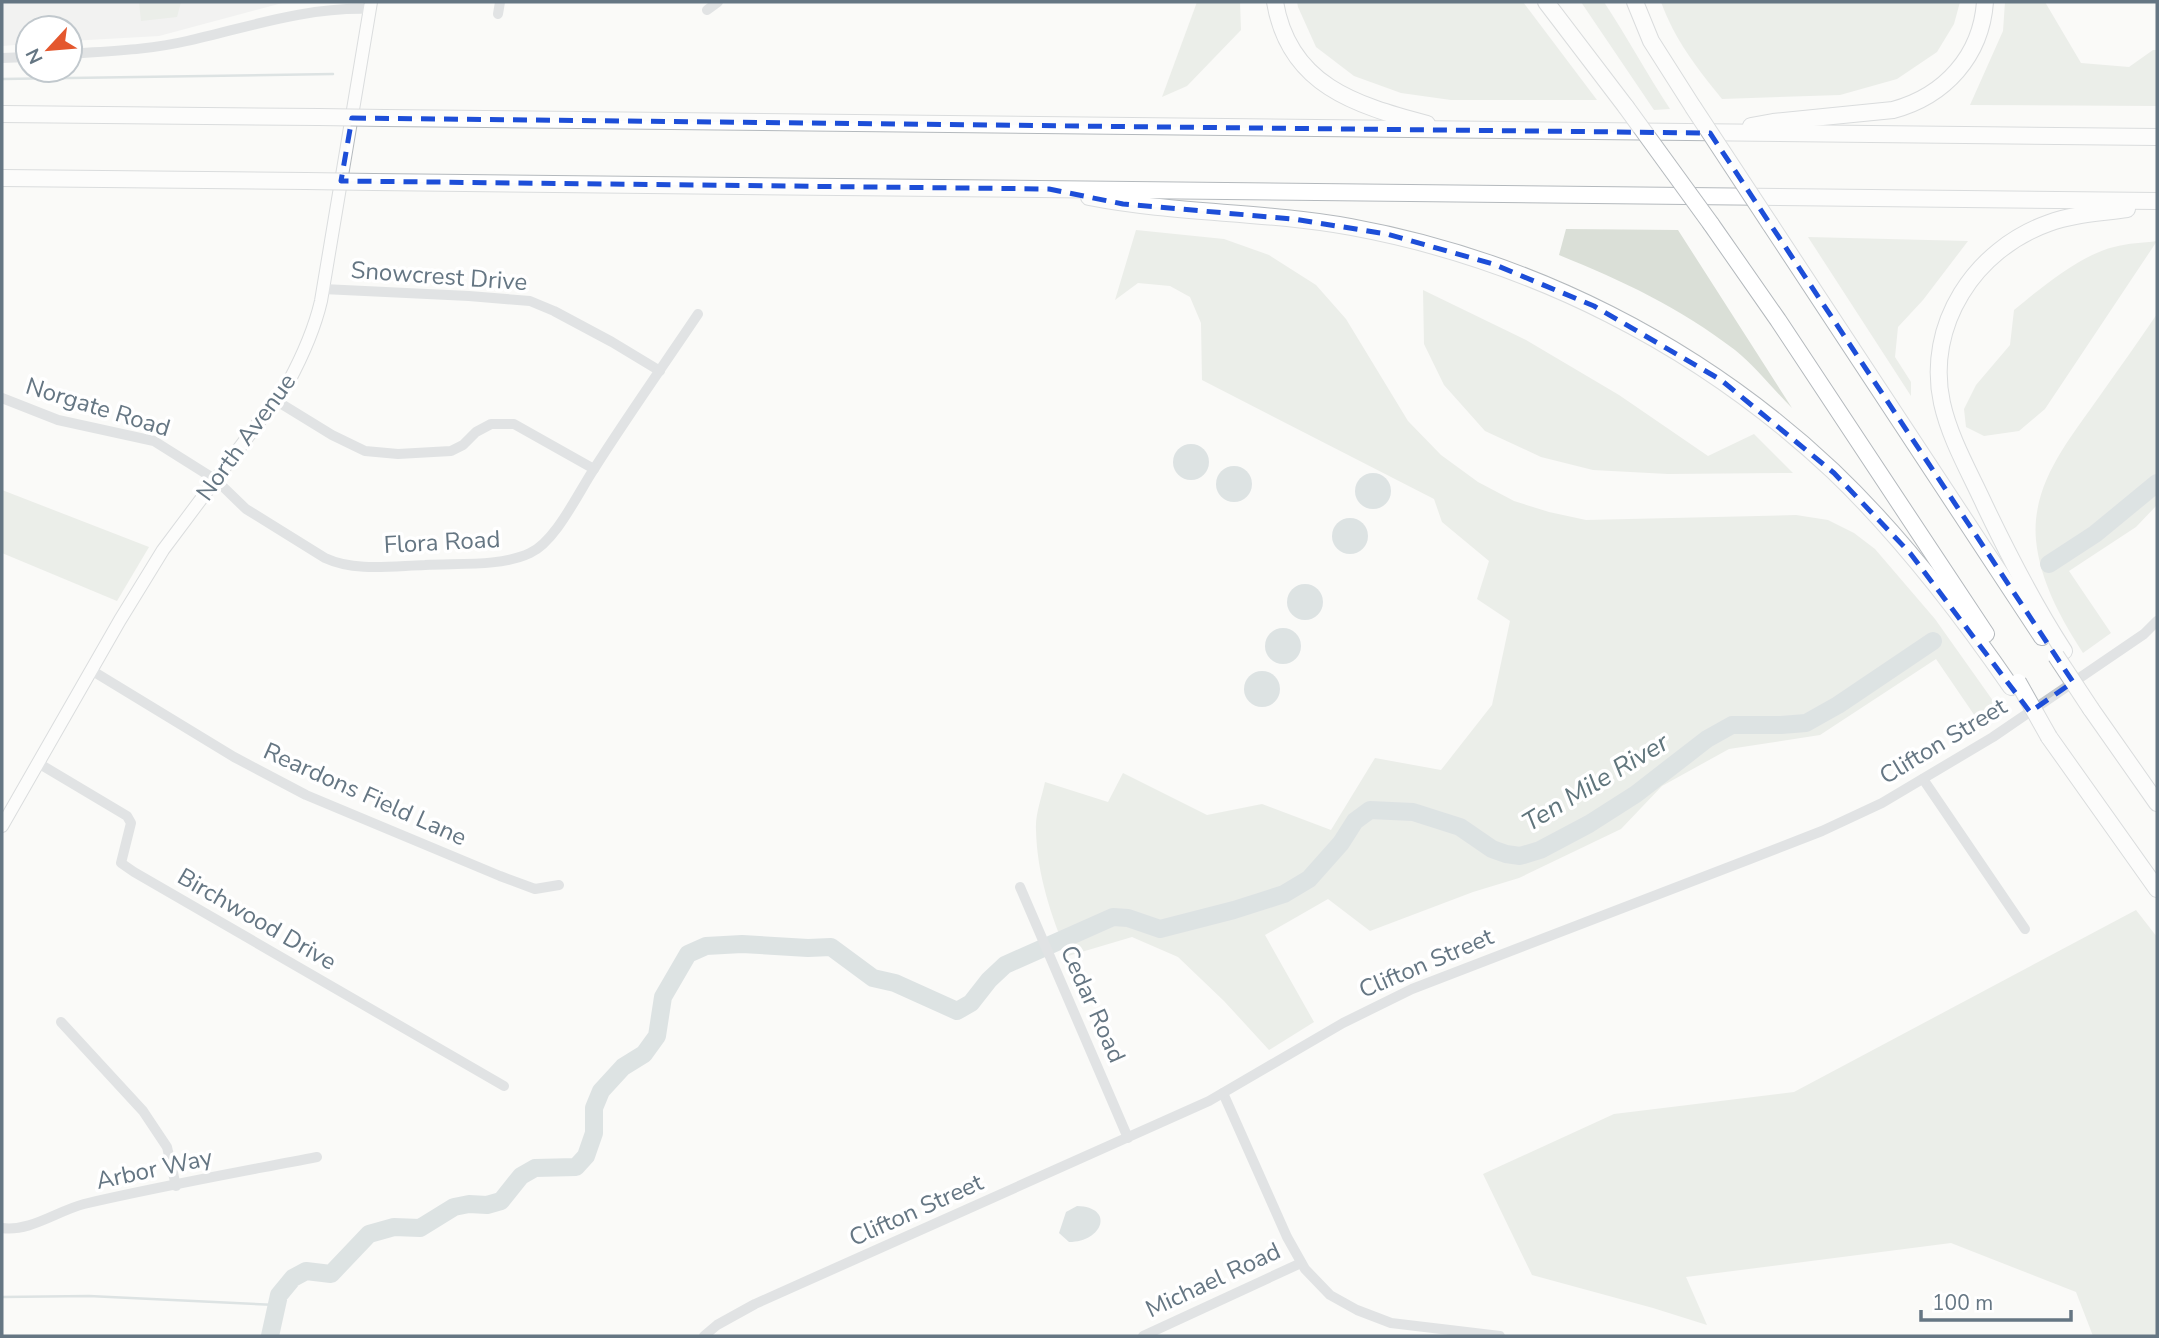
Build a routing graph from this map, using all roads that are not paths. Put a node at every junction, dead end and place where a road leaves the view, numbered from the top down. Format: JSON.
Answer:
{"nodes":[{"id":1,"x":500,"y":2,"type":"edge"},
{"id":2,"x":718,"y":2,"type":"edge"},
{"id":3,"x":1275,"y":2,"type":"edge"},
{"id":4,"x":1546,"y":2,"type":"edge"},
{"id":5,"x":1635,"y":2,"type":"edge"},
{"id":6,"x":1984,"y":2,"type":"edge"},
{"id":7,"x":370,"y":5,"type":"edge"},
{"id":8,"x":707,"y":10,"type":"dead end"},
{"id":9,"x":498,"y":14,"type":"dead end"},
{"id":10,"x":84,"y":53,"type":"edge"},
{"id":11,"x":2,"y":114,"type":"edge"},
{"id":12,"x":1450,"y":130,"type":"junction"},
{"id":13,"x":1715,"y":133,"type":"junction"},
{"id":14,"x":2157,"y":137,"type":"edge"},
{"id":15,"x":2,"y":178,"type":"edge"},
{"id":16,"x":1049,"y":189,"type":"junction"},
{"id":17,"x":2157,"y":203,"type":"edge"},
{"id":18,"x":323,"y":289,"type":"junction"},
{"id":19,"x":698,"y":314,"type":"dead end"},
{"id":20,"x":660,"y":371,"type":"junction"},
{"id":21,"x":2,"y":398,"type":"edge"},
{"id":22,"x":275,"y":400,"type":"junction"},
{"id":23,"x":594,"y":469,"type":"junction"},
{"id":24,"x":216,"y":480,"type":"junction"},
{"id":25,"x":2157,"y":621,"type":"edge"},
{"id":26,"x":2060,"y":654,"type":"junction"},
{"id":27,"x":91,"y":670,"type":"junction"},
{"id":28,"x":2014,"y":684,"type":"junction"},
{"id":29,"x":2095,"y":706,"type":"junction"},
{"id":30,"x":38,"y":763,"type":"junction"},
{"id":31,"x":1923,"y":779,"type":"junction"},
{"id":32,"x":2157,"y":786,"type":"edge"},
{"id":33,"x":2157,"y":803,"type":"edge"},
{"id":34,"x":2,"y":826,"type":"edge"},
{"id":35,"x":559,"y":885,"type":"dead end"},
{"id":36,"x":1020,"y":887,"type":"dead end"},
{"id":37,"x":2157,"y":890,"type":"edge"},
{"id":38,"x":2025,"y":929,"type":"dead end"},
{"id":39,"x":61,"y":1022,"type":"dead end"},
{"id":40,"x":504,"y":1086,"type":"dead end"},
{"id":41,"x":1223,"y":1093,"type":"junction"},
{"id":42,"x":1128,"y":1138,"type":"junction"},
{"id":43,"x":317,"y":1157,"type":"dead end"},
{"id":44,"x":176,"y":1186,"type":"junction"},
{"id":45,"x":2,"y":1228,"type":"edge"},
{"id":46,"x":1301,"y":1263,"type":"junction"},
{"id":47,"x":705,"y":1336,"type":"edge"},
{"id":48,"x":1143,"y":1336,"type":"edge"},
{"id":49,"x":1500,"y":1336,"type":"edge"}],
"edges":[{"from":1,"to":9,"type":"street"},
{"from":2,"to":8,"type":"street"},
{"from":3,"to":12,"type":"highway"},
{"from":4,"to":28,"type":"highway","bridge":true},
{"from":5,"to":26,"type":"highway","bridge":true},
{"from":6,"to":13,"type":"highway"},
{"from":7,"to":10,"type":"street"},
{"from":7,"to":18,"type":"main road","name":"North Avenue"},
{"from":11,"to":12,"type":"highway","bridge":true},
{"from":12,"to":13,"type":"highway"},
{"from":13,"to":14,"type":"highway"},
{"from":15,"to":16,"type":"highway","bridge":true},
{"from":16,"to":17,"type":"highway"},
{"from":16,"to":28,"type":"highway"},
{"from":17,"to":26,"type":"highway"},
{"from":18,"to":20,"type":"street","name":"Snowcrest Drive"},
{"from":18,"to":22,"type":"main road","name":"North Avenue"},
{"from":19,"to":20,"type":"street","name":"Flora Road"},
{"from":20,"to":23,"type":"street","name":"Flora Road"},
{"from":21,"to":24,"type":"street","name":"Norgate Road"},
{"from":22,"to":23,"type":"street"},
{"from":22,"to":24,"type":"main road","name":"North Avenue"},
{"from":23,"to":24,"type":"street","name":"Flora Road"},
{"from":24,"to":27,"type":"main road","name":"North Avenue"},
{"from":25,"to":31,"type":"street","name":"Clifton Street"},
{"from":26,"to":29,"type":"highway"},
{"from":27,"to":30,"type":"main road","name":"North Avenue"},
{"from":27,"to":35,"type":"street","name":"Reardons Field Lane"},
{"from":28,"to":37,"type":"highway","bridge":true},
{"from":29,"to":32,"type":"highway"},
{"from":29,"to":33,"type":"highway"},
{"from":30,"to":34,"type":"main road","name":"North Avenue"},
{"from":30,"to":40,"type":"street","name":"Birchwood Drive"},
{"from":31,"to":38,"type":"street"},
{"from":31,"to":41,"type":"street","name":"Clifton Street"},
{"from":36,"to":42,"type":"street","name":"Cedar Road"},
{"from":39,"to":44,"type":"street"},
{"from":41,"to":42,"type":"street","name":"Clifton Street"},
{"from":41,"to":46,"type":"street"},
{"from":42,"to":47,"type":"street","name":"Clifton Street"},
{"from":43,"to":44,"type":"street","name":"Arbor Way"},
{"from":44,"to":45,"type":"street","name":"Arbor Way"},
{"from":46,"to":48,"type":"street","name":"Michael Road"},
{"from":46,"to":49,"type":"street"}]}
